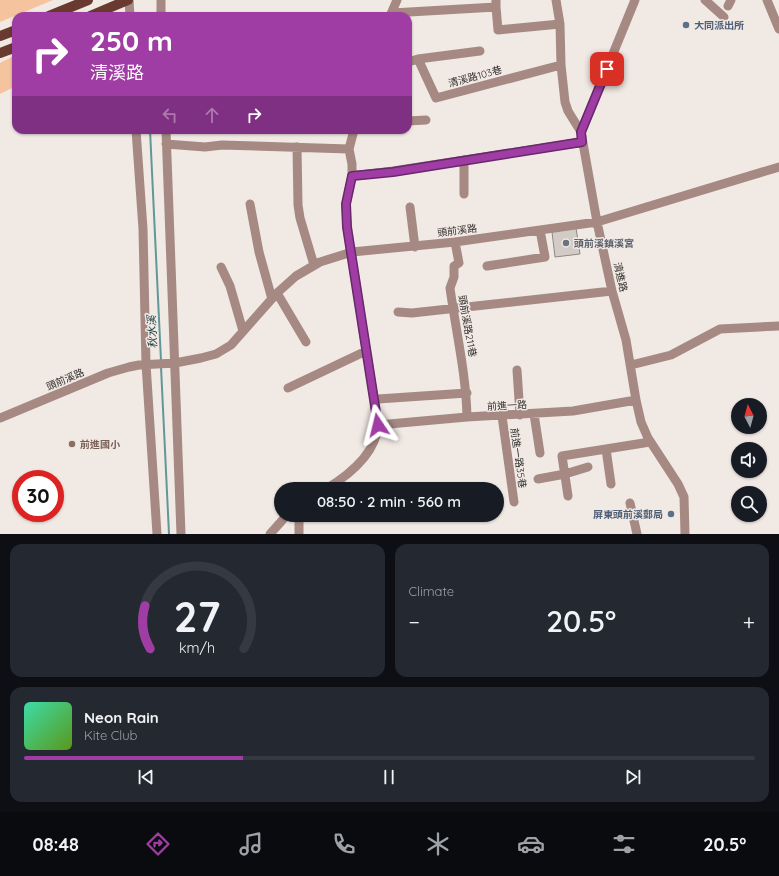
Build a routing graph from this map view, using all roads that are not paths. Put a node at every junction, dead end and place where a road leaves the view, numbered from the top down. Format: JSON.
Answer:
{"nodes":[{"id":1,"x":88,"y":0,"type":"edge"},
{"id":2,"x":129,"y":0,"type":"edge"},
{"id":3,"x":160,"y":0,"type":"edge"},
{"id":4,"x":397,"y":0,"type":"edge"},
{"id":5,"x":556,"y":0,"type":"edge"},
{"id":6,"x":635,"y":0,"type":"edge"},
{"id":7,"x":705,"y":0,"type":"edge"},
{"id":8,"x":767,"y":0,"type":"edge"},
{"id":9,"x":496,"y":4,"type":"edge"},
{"id":10,"x":60,"y":12,"type":"edge"},
{"id":11,"x":100,"y":12,"type":"edge"},
{"id":12,"x":130,"y":12,"type":"edge"},
{"id":13,"x":161,"y":12,"type":"edge"},
{"id":14,"x":392,"y":12,"type":"edge"},
{"id":15,"x":412,"y":12,"type":"edge"},
{"id":16,"x":724,"y":17,"type":"dead end"},
{"id":17,"x":560,"y":24,"type":"junction"},
{"id":18,"x":779,"y":29,"type":"edge"},
{"id":19,"x":12,"y":32,"type":"edge"},
{"id":20,"x":0,"y":36,"type":"edge"},
{"id":21,"x":12,"y":49,"type":"edge"},
{"id":22,"x":480,"y":51,"type":"dead end"},
{"id":23,"x":0,"y":54,"type":"edge"},
{"id":24,"x":418,"y":59,"type":"junction"},
{"id":25,"x":412,"y":61,"type":"edge"},
{"id":26,"x":561,"y":65,"type":"junction"},
{"id":27,"x":426,"y":120,"type":"dead end"},
{"id":28,"x":412,"y":121,"type":"edge"},
{"id":29,"x":581,"y":132,"type":"junction"},
{"id":30,"x":136,"y":134,"type":"edge"},
{"id":31,"x":166,"y":134,"type":"edge"},
{"id":32,"x":353,"y":134,"type":"edge"},
{"id":33,"x":582,"y":142,"type":"junction"},
{"id":34,"x":166,"y":144,"type":"junction"},
{"id":35,"x":297,"y":147,"type":"junction"},
{"id":36,"x":349,"y":149,"type":"junction"},
{"id":37,"x":464,"y":160,"type":"junction"},
{"id":38,"x":779,"y":167,"type":"edge"},
{"id":39,"x":352,"y":176,"type":"junction"},
{"id":40,"x":464,"y":194,"type":"dead end"},
{"id":41,"x":250,"y":204,"type":"dead end"},
{"id":42,"x":410,"y":207,"type":"dead end"},
{"id":43,"x":597,"y":222,"type":"junction"},
{"id":44,"x":540,"y":230,"type":"junction"},
{"id":45,"x":455,"y":242,"type":"junction"},
{"id":46,"x":415,"y":247,"type":"junction"},
{"id":47,"x":352,"y":252,"type":"junction"},
{"id":48,"x":314,"y":265,"type":"junction"},
{"id":49,"x":487,"y":266,"type":"dead end"},
{"id":50,"x":221,"y":267,"type":"dead end"},
{"id":51,"x":612,"y":291,"type":"junction"},
{"id":52,"x":274,"y":296,"type":"junction"},
{"id":53,"x":452,"y":309,"type":"junction"},
{"id":54,"x":398,"y":312,"type":"dead end"},
{"id":55,"x":779,"y":326,"type":"edge"},
{"id":56,"x":243,"y":331,"type":"junction"},
{"id":57,"x":306,"y":342,"type":"dead end"},
{"id":58,"x":366,"y":351,"type":"junction"},
{"id":59,"x":144,"y":364,"type":"junction"},
{"id":60,"x":172,"y":364,"type":"junction"},
{"id":61,"x":631,"y":365,"type":"junction"},
{"id":62,"x":517,"y":370,"type":"dead end"},
{"id":63,"x":288,"y":388,"type":"dead end"},
{"id":64,"x":467,"y":393,"type":"junction"},
{"id":65,"x":378,"y":399,"type":"dead end"},
{"id":66,"x":636,"y":400,"type":"junction"},
{"id":67,"x":534,"y":414,"type":"junction"},
{"id":68,"x":520,"y":415,"type":"junction"},
{"id":69,"x":502,"y":416,"type":"junction"},
{"id":70,"x":468,"y":417,"type":"junction"},
{"id":71,"x":0,"y":418,"type":"edge"},
{"id":72,"x":378,"y":425,"type":"junction"},
{"id":73,"x":650,"y":442,"type":"junction"},
{"id":74,"x":606,"y":449,"type":"junction"},
{"id":75,"x":540,"y":453,"type":"dead end"},
{"id":76,"x":588,"y":467,"type":"dead end"},
{"id":77,"x":565,"y":474,"type":"junction"},
{"id":78,"x":538,"y":478,"type":"dead end"},
{"id":79,"x":338,"y":482,"type":"edge"},
{"id":80,"x":611,"y":484,"type":"dead end"},
{"id":81,"x":568,"y":496,"type":"dead end"},
{"id":82,"x":514,"y":502,"type":"dead end"},
{"id":83,"x":630,"y":503,"type":"dead end"},
{"id":84,"x":281,"y":522,"type":"edge"},
{"id":85,"x":299,"y":522,"type":"edge"},
{"id":86,"x":157,"y":534,"type":"edge"},
{"id":87,"x":181,"y":534,"type":"edge"},
{"id":88,"x":270,"y":534,"type":"edge"},
{"id":89,"x":299,"y":534,"type":"edge"},
{"id":90,"x":637,"y":534,"type":"edge"},
{"id":91,"x":685,"y":534,"type":"edge"}],
"edges":[{"from":1,"to":10,"type":"main road"},
{"from":2,"to":11,"type":"main road"},
{"from":2,"to":12,"type":"street"},
{"from":3,"to":13,"type":"street"},
{"from":4,"to":14,"type":"street"},
{"from":5,"to":17,"type":"street"},
{"from":6,"to":29,"type":"street","name":"清進路"},
{"from":7,"to":16,"type":"street"},
{"from":8,"to":18,"type":"street"},
{"from":9,"to":15,"type":"street"},
{"from":9,"to":17,"type":"street"},
{"from":17,"to":26,"type":"street"},
{"from":19,"to":20,"type":"main road"},
{"from":21,"to":23,"type":"main road"},
{"from":22,"to":24,"type":"street"},
{"from":24,"to":25,"type":"street"},
{"from":24,"to":26,"type":"street","name":"清溪路103巷"},
{"from":26,"to":29,"type":"street"},
{"from":27,"to":28,"type":"street"},
{"from":29,"to":33,"type":"street","name":"清進路"},
{"from":30,"to":59,"type":"street"},
{"from":31,"to":34,"type":"street"},
{"from":32,"to":36,"type":"street"},
{"from":33,"to":37,"type":"street"},
{"from":33,"to":43,"type":"street","name":"清進路"},
{"from":34,"to":35,"type":"street"},
{"from":34,"to":60,"type":"street"},
{"from":35,"to":36,"type":"street"},
{"from":35,"to":48,"type":"street"},
{"from":36,"to":39,"type":"street"},
{"from":37,"to":39,"type":"street"},
{"from":37,"to":40,"type":"street"},
{"from":38,"to":43,"type":"street","name":"頭前溪路"},
{"from":39,"to":47,"type":"street"},
{"from":41,"to":52,"type":"street"},
{"from":42,"to":46,"type":"street"},
{"from":43,"to":44,"type":"street","name":"頭前溪路"},
{"from":43,"to":51,"type":"street","name":"清進路"},
{"from":44,"to":45,"type":"street","name":"頭前溪路"},
{"from":44,"to":49,"type":"street"},
{"from":45,"to":46,"type":"street","name":"頭前溪路"},
{"from":45,"to":53,"type":"street","name":"頭前溪路211巷"},
{"from":46,"to":47,"type":"street","name":"頭前溪路"},
{"from":47,"to":48,"type":"street","name":"頭前溪路"},
{"from":47,"to":58,"type":"street"},
{"from":48,"to":52,"type":"street","name":"頭前溪路"},
{"from":50,"to":56,"type":"street"},
{"from":51,"to":53,"type":"street"},
{"from":51,"to":61,"type":"street","name":"清進路"},
{"from":52,"to":56,"type":"street","name":"頭前溪路"},
{"from":52,"to":57,"type":"street"},
{"from":53,"to":54,"type":"street"},
{"from":53,"to":64,"type":"street","name":"頭前溪路211巷"},
{"from":55,"to":61,"type":"street"},
{"from":56,"to":60,"type":"street","name":"頭前溪路"},
{"from":58,"to":63,"type":"street"},
{"from":58,"to":72,"type":"street"},
{"from":59,"to":60,"type":"street","name":"頭前溪路"},
{"from":59,"to":71,"type":"street","name":"頭前溪路"},
{"from":59,"to":86,"type":"street"},
{"from":60,"to":87,"type":"street"},
{"from":61,"to":66,"type":"street","name":"清進路"},
{"from":62,"to":68,"type":"street"},
{"from":64,"to":65,"type":"street"},
{"from":64,"to":70,"type":"street","name":"頭前溪路211巷"},
{"from":66,"to":67,"type":"street","name":"前進一路"},
{"from":66,"to":73,"type":"street","name":"清進路"},
{"from":67,"to":68,"type":"street","name":"前進一路"},
{"from":67,"to":75,"type":"street"},
{"from":68,"to":69,"type":"street","name":"前進一路"},
{"from":69,"to":70,"type":"street","name":"前進一路"},
{"from":69,"to":82,"type":"street","name":"前進一路35巷"},
{"from":70,"to":72,"type":"street","name":"前進一路"},
{"from":72,"to":79,"type":"street"},
{"from":73,"to":74,"type":"street"},
{"from":73,"to":91,"type":"street","name":"清進路"},
{"from":74,"to":77,"type":"street"},
{"from":74,"to":80,"type":"street"},
{"from":76,"to":77,"type":"street"},
{"from":77,"to":78,"type":"street"},
{"from":77,"to":81,"type":"street"},
{"from":83,"to":90,"type":"street"},
{"from":84,"to":88,"type":"street"},
{"from":85,"to":89,"type":"street"}]}
